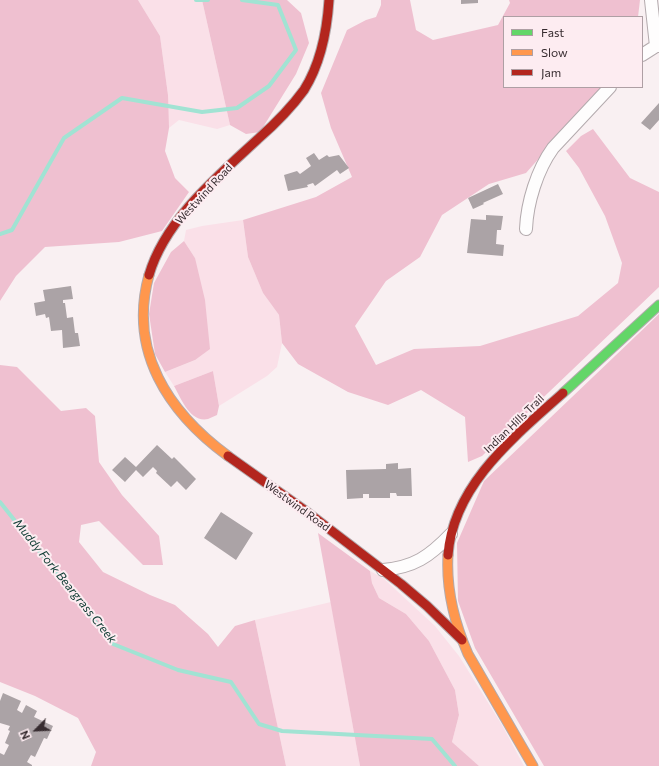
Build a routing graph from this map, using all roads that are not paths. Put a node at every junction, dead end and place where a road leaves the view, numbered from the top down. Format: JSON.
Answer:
{"nodes":[{"id":1,"x":329,"y":0,"type":"edge"},
{"id":2,"x":651,"y":0,"type":"edge"},
{"id":3,"x":658,"y":46,"type":"edge"},
{"id":4,"x":643,"y":54,"type":"edge"},
{"id":5,"x":609,"y":88,"type":"edge"},
{"id":6,"x":526,"y":229,"type":"dead end"},
{"id":7,"x":659,"y":305,"type":"edge"},
{"id":8,"x":451,"y":534,"type":"junction"},
{"id":9,"x":383,"y":570,"type":"junction"},
{"id":10,"x":462,"y":640,"type":"junction"},
{"id":11,"x":533,"y":766,"type":"edge"}],
"edges":[{"from":1,"to":9,"type":"street","name":"Westwind Road"},
{"from":2,"to":3,"type":"street"},
{"from":3,"to":4,"type":"street"},
{"from":5,"to":6,"type":"street"},
{"from":7,"to":8,"type":"street","name":"Indian Hills Trail"},
{"from":8,"to":9,"type":"street"},
{"from":8,"to":10,"type":"street","name":"Indian Hills Trail"},
{"from":9,"to":10,"type":"street","name":"Westwind Road"},
{"from":10,"to":11,"type":"street","name":"Indian Hills Trail"}]}
